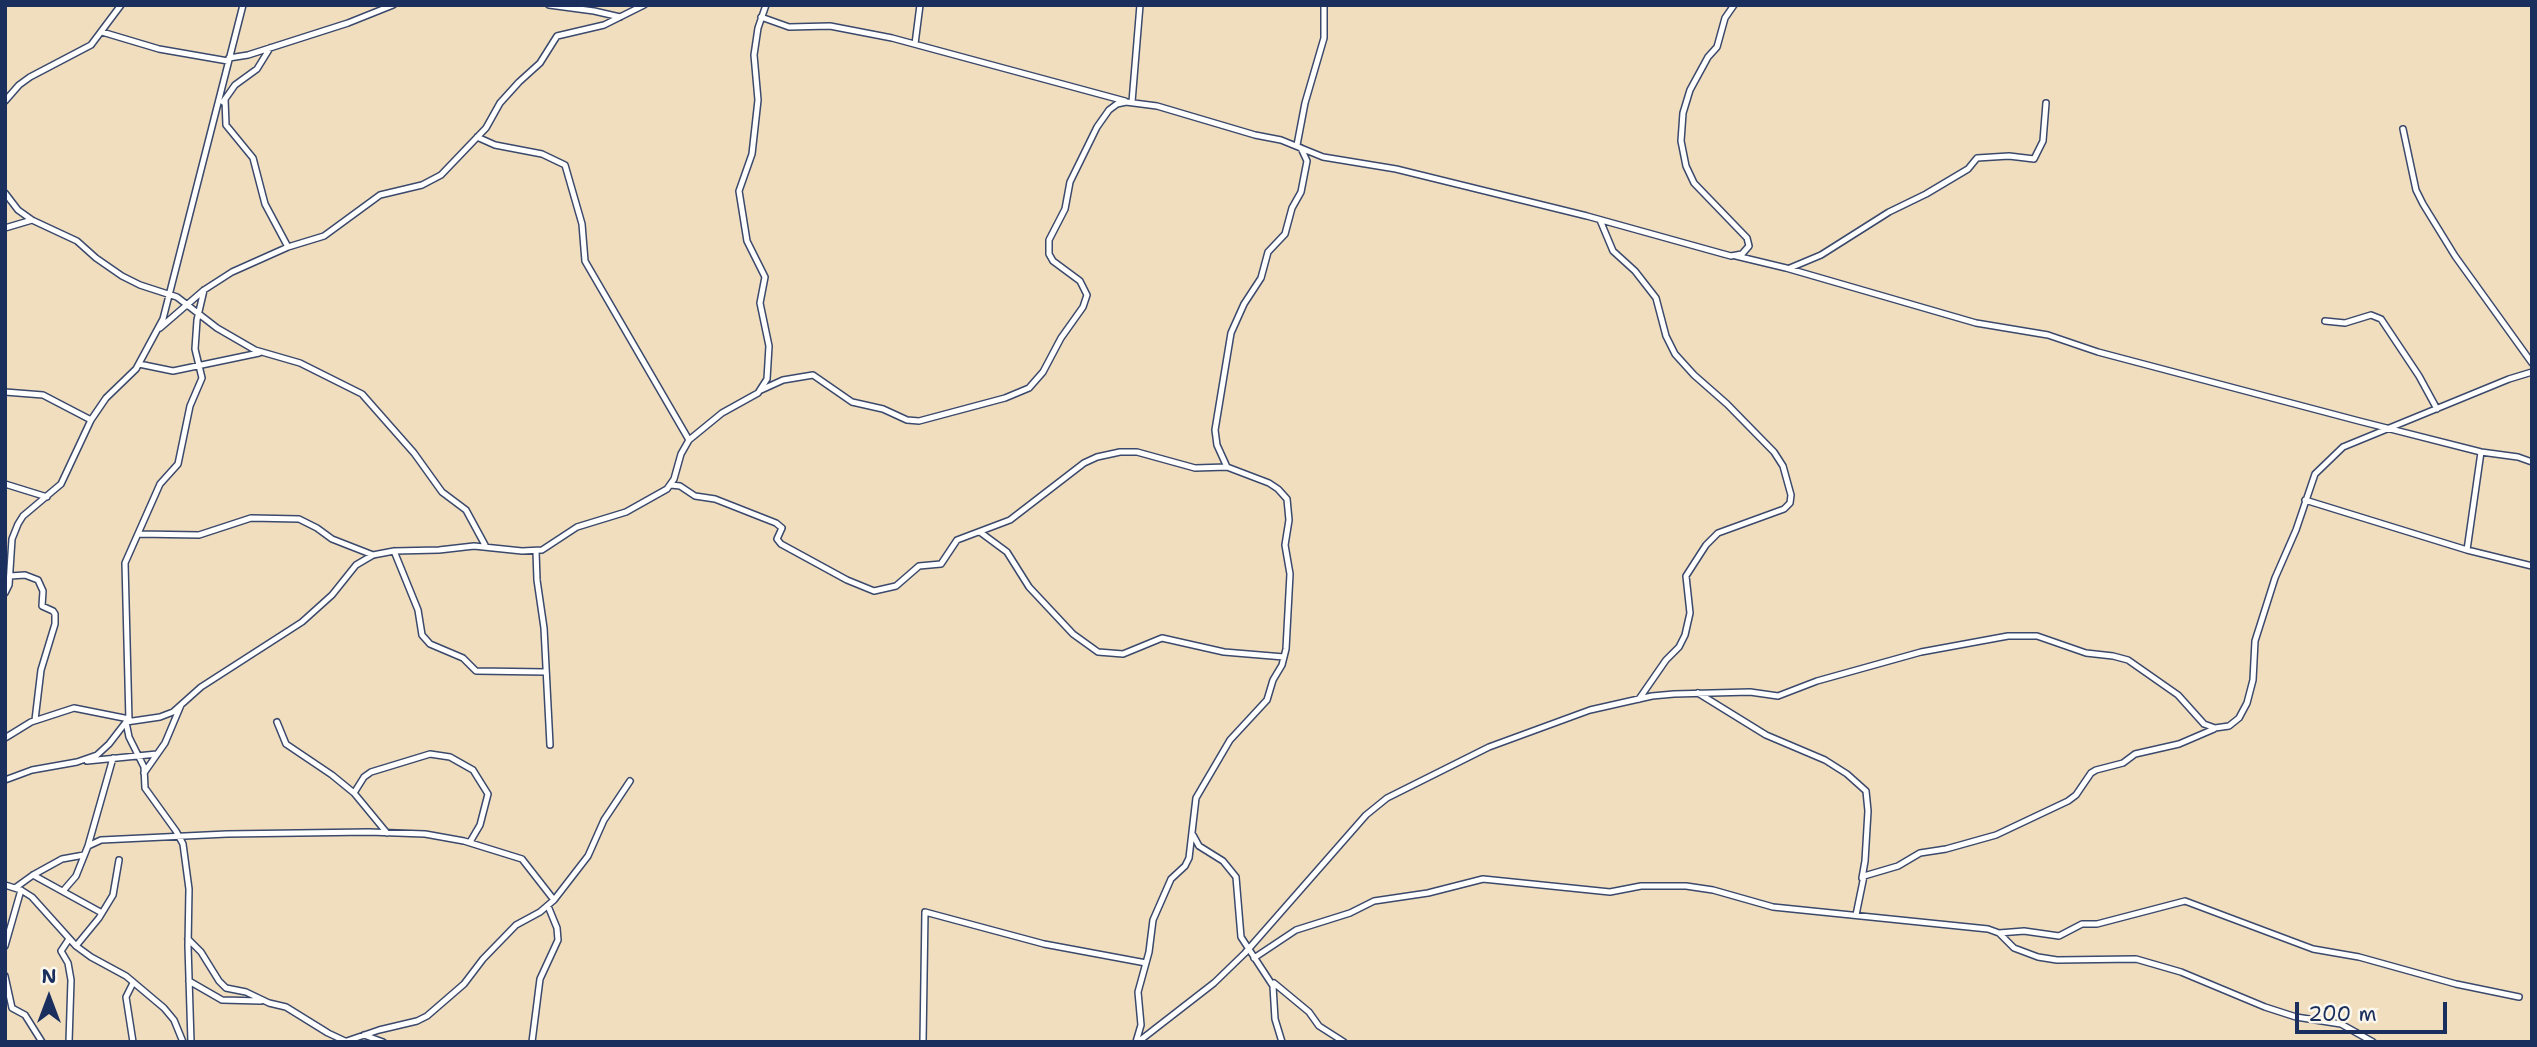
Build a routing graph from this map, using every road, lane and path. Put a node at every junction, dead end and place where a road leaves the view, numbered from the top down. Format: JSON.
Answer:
{"nodes":[{"id":1,"x":121,"y":5,"type":"edge"},
{"id":2,"x":243,"y":5,"type":"edge"},
{"id":3,"x":393,"y":5,"type":"edge"},
{"id":4,"x":549,"y":5,"type":"edge"},
{"id":5,"x":644,"y":5,"type":"edge"},
{"id":6,"x":766,"y":5,"type":"edge"},
{"id":7,"x":920,"y":5,"type":"edge"},
{"id":8,"x":1140,"y":5,"type":"edge"},
{"id":9,"x":1324,"y":5,"type":"edge"},
{"id":10,"x":1734,"y":5,"type":"edge"},
{"id":11,"x":620,"y":17,"type":"junction"},
{"id":12,"x":761,"y":17,"type":"junction"},
{"id":13,"x":102,"y":32,"type":"junction"},
{"id":14,"x":915,"y":44,"type":"junction"},
{"id":15,"x":270,"y":48,"type":"junction"},
{"id":16,"x":229,"y":60,"type":"junction"},
{"id":17,"x":225,"y":99,"type":"junction"},
{"id":18,"x":5,"y":101,"type":"edge"},
{"id":19,"x":1130,"y":102,"type":"junction"},
{"id":20,"x":2046,"y":103,"type":"dead end"},
{"id":21,"x":218,"y":107,"type":"junction"},
{"id":22,"x":2403,"y":129,"type":"dead end"},
{"id":23,"x":477,"y":137,"type":"junction"},
{"id":24,"x":1298,"y":145,"type":"junction"},
{"id":25,"x":5,"y":193,"type":"edge"},
{"id":26,"x":32,"y":220,"type":"junction"},
{"id":27,"x":1600,"y":220,"type":"junction"},
{"id":28,"x":5,"y":228,"type":"edge"},
{"id":29,"x":289,"y":247,"type":"junction"},
{"id":30,"x":1733,"y":256,"type":"junction"},
{"id":31,"x":1786,"y":268,"type":"junction"},
{"id":32,"x":204,"y":290,"type":"junction"},
{"id":33,"x":171,"y":294,"type":"junction"},
{"id":34,"x":188,"y":304,"type":"junction"},
{"id":35,"x":199,"y":312,"type":"junction"},
{"id":36,"x":2325,"y":321,"type":"dead end"},
{"id":37,"x":160,"y":328,"type":"junction"},
{"id":38,"x":262,"y":353,"type":"junction"},
{"id":39,"x":2532,"y":363,"type":"edge"},
{"id":40,"x":139,"y":365,"type":"junction"},
{"id":41,"x":199,"y":366,"type":"junction"},
{"id":42,"x":2532,"y":372,"type":"edge"},
{"id":43,"x":761,"y":390,"type":"junction"},
{"id":44,"x":5,"y":392,"type":"edge"},
{"id":45,"x":2437,"y":409,"type":"junction"},
{"id":46,"x":91,"y":420,"type":"junction"},
{"id":47,"x":2388,"y":428,"type":"junction"},
{"id":48,"x":688,"y":440,"type":"junction"},
{"id":49,"x":2481,"y":452,"type":"junction"},
{"id":50,"x":2532,"y":462,"type":"edge"},
{"id":51,"x":1227,"y":467,"type":"junction"},
{"id":52,"x":5,"y":484,"type":"edge"},
{"id":53,"x":671,"y":485,"type":"junction"},
{"id":54,"x":47,"y":497,"type":"junction"},
{"id":55,"x":2305,"y":500,"type":"junction"},
{"id":56,"x":980,"y":532,"type":"junction"},
{"id":57,"x":139,"y":534,"type":"junction"},
{"id":58,"x":485,"y":545,"type":"junction"},
{"id":59,"x":2467,"y":550,"type":"junction"},
{"id":60,"x":394,"y":551,"type":"junction"},
{"id":61,"x":536,"y":551,"type":"junction"},
{"id":62,"x":373,"y":555,"type":"junction"},
{"id":63,"x":2532,"y":566,"type":"edge"},
{"id":64,"x":10,"y":576,"type":"junction"},
{"id":65,"x":5,"y":593,"type":"edge"},
{"id":66,"x":1284,"y":657,"type":"junction"},
{"id":67,"x":546,"y":672,"type":"junction"},
{"id":68,"x":1698,"y":693,"type":"junction"},
{"id":69,"x":1639,"y":699,"type":"junction"},
{"id":70,"x":181,"y":704,"type":"junction"},
{"id":71,"x":36,"y":720,"type":"junction"},
{"id":72,"x":128,"y":721,"type":"junction"},
{"id":73,"x":277,"y":722,"type":"dead end"},
{"id":74,"x":2215,"y":728,"type":"junction"},
{"id":75,"x":5,"y":738,"type":"edge"},
{"id":76,"x":550,"y":745,"type":"dead end"},
{"id":77,"x":157,"y":754,"type":"junction"},
{"id":78,"x":139,"y":757,"type":"junction"},
{"id":79,"x":113,"y":758,"type":"junction"},
{"id":80,"x":77,"y":762,"type":"junction"},
{"id":81,"x":144,"y":773,"type":"junction"},
{"id":82,"x":5,"y":780,"type":"edge"},
{"id":83,"x":630,"y":781,"type":"dead end"},
{"id":84,"x":354,"y":793,"type":"junction"},
{"id":85,"x":1192,"y":832,"type":"junction"},
{"id":86,"x":387,"y":833,"type":"junction"},
{"id":87,"x":180,"y":838,"type":"junction"},
{"id":88,"x":470,"y":842,"type":"junction"},
{"id":89,"x":88,"y":846,"type":"junction"},
{"id":90,"x":84,"y":855,"type":"junction"},
{"id":91,"x":119,"y":860,"type":"dead end"},
{"id":92,"x":33,"y":875,"type":"junction"},
{"id":93,"x":1862,"y":878,"type":"junction"},
{"id":94,"x":5,"y":885,"type":"edge"},
{"id":95,"x":18,"y":889,"type":"junction"},
{"id":96,"x":63,"y":891,"type":"junction"},
{"id":97,"x":554,"y":900,"type":"junction"},
{"id":98,"x":548,"y":906,"type":"junction"},
{"id":99,"x":102,"y":913,"type":"junction"},
{"id":100,"x":1856,"y":915,"type":"junction"},
{"id":101,"x":1999,"y":933,"type":"junction"},
{"id":102,"x":69,"y":939,"type":"junction"},
{"id":103,"x":188,"y":939,"type":"junction"},
{"id":104,"x":5,"y":946,"type":"edge"},
{"id":105,"x":76,"y":946,"type":"junction"},
{"id":106,"x":1248,"y":950,"type":"junction"},
{"id":107,"x":1254,"y":958,"type":"junction"},
{"id":108,"x":1146,"y":962,"type":"junction"},
{"id":109,"x":5,"y":976,"type":"edge"},
{"id":110,"x":189,"y":981,"type":"junction"},
{"id":111,"x":1271,"y":981,"type":"junction"},
{"id":112,"x":133,"y":983,"type":"junction"},
{"id":113,"x":2519,"y":997,"type":"dead end"},
{"id":114,"x":265,"y":1002,"type":"junction"},
{"id":115,"x":364,"y":1035,"type":"junction"},
{"id":116,"x":42,"y":1042,"type":"edge"},
{"id":117,"x":69,"y":1042,"type":"edge"},
{"id":118,"x":133,"y":1042,"type":"edge"},
{"id":119,"x":183,"y":1042,"type":"edge"},
{"id":120,"x":191,"y":1042,"type":"edge"},
{"id":121,"x":345,"y":1042,"type":"edge"},
{"id":122,"x":383,"y":1042,"type":"edge"},
{"id":123,"x":532,"y":1042,"type":"edge"},
{"id":124,"x":923,"y":1042,"type":"edge"},
{"id":125,"x":1137,"y":1042,"type":"edge"},
{"id":126,"x":1282,"y":1042,"type":"edge"},
{"id":127,"x":1344,"y":1042,"type":"edge"},
{"id":128,"x":2373,"y":1042,"type":"edge"}],
"edges":[{"from":1,"to":13,"type":"street"},
{"from":2,"to":16,"type":"street"},
{"from":3,"to":15,"type":"street"},
{"from":4,"to":11,"type":"street"},
{"from":5,"to":11,"type":"street"},
{"from":6,"to":12,"type":"street"},
{"from":7,"to":14,"type":"street"},
{"from":8,"to":19,"type":"street"},
{"from":9,"to":24,"type":"street"},
{"from":10,"to":30,"type":"street"},
{"from":11,"to":23,"type":"street"},
{"from":12,"to":14,"type":"street"},
{"from":12,"to":43,"type":"street"},
{"from":13,"to":16,"type":"street"},
{"from":13,"to":18,"type":"street"},
{"from":14,"to":19,"type":"street"},
{"from":15,"to":16,"type":"street"},
{"from":15,"to":17,"type":"street"},
{"from":16,"to":21,"type":"street"},
{"from":17,"to":21,"type":"street"},
{"from":17,"to":29,"type":"street"},
{"from":19,"to":24,"type":"street"},
{"from":19,"to":43,"type":"street"},
{"from":20,"to":31,"type":"street"},
{"from":21,"to":33,"type":"street"},
{"from":22,"to":39,"type":"street"},
{"from":23,"to":29,"type":"street"},
{"from":23,"to":48,"type":"street"},
{"from":24,"to":27,"type":"street"},
{"from":24,"to":51,"type":"street"},
{"from":25,"to":26,"type":"street"},
{"from":26,"to":28,"type":"street"},
{"from":26,"to":33,"type":"street"},
{"from":27,"to":30,"type":"street"},
{"from":27,"to":69,"type":"street"},
{"from":29,"to":32,"type":"street"},
{"from":30,"to":31,"type":"street"},
{"from":31,"to":47,"type":"street"},
{"from":32,"to":34,"type":"street"},
{"from":32,"to":35,"type":"street"},
{"from":33,"to":34,"type":"street"},
{"from":33,"to":37,"type":"street"},
{"from":34,"to":35,"type":"street"},
{"from":34,"to":37,"type":"street"},
{"from":35,"to":38,"type":"street"},
{"from":35,"to":41,"type":"street"},
{"from":36,"to":45,"type":"street"},
{"from":37,"to":40,"type":"street"},
{"from":38,"to":41,"type":"street"},
{"from":38,"to":58,"type":"street"},
{"from":40,"to":41,"type":"street"},
{"from":40,"to":46,"type":"street"},
{"from":41,"to":57,"type":"street"},
{"from":42,"to":45,"type":"street"},
{"from":43,"to":48,"type":"street"},
{"from":44,"to":46,"type":"street"},
{"from":45,"to":47,"type":"street"},
{"from":46,"to":54,"type":"street"},
{"from":47,"to":49,"type":"street"},
{"from":47,"to":55,"type":"street"},
{"from":48,"to":53,"type":"street"},
{"from":49,"to":50,"type":"street"},
{"from":49,"to":59,"type":"street"},
{"from":51,"to":56,"type":"street"},
{"from":51,"to":66,"type":"street"},
{"from":52,"to":54,"type":"street"},
{"from":53,"to":56,"type":"street"},
{"from":53,"to":61,"type":"street"},
{"from":54,"to":64,"type":"street"},
{"from":55,"to":59,"type":"street"},
{"from":55,"to":74,"type":"street"},
{"from":56,"to":66,"type":"street"},
{"from":57,"to":62,"type":"street"},
{"from":57,"to":72,"type":"street"},
{"from":58,"to":60,"type":"street"},
{"from":58,"to":61,"type":"street"},
{"from":59,"to":63,"type":"street"},
{"from":60,"to":62,"type":"street"},
{"from":60,"to":67,"type":"street"},
{"from":61,"to":67,"type":"street"},
{"from":62,"to":70,"type":"street"},
{"from":64,"to":65,"type":"street"},
{"from":64,"to":71,"type":"street"},
{"from":66,"to":85,"type":"street"},
{"from":67,"to":76,"type":"street"},
{"from":68,"to":69,"type":"street"},
{"from":68,"to":74,"type":"street"},
{"from":68,"to":93,"type":"street"},
{"from":69,"to":106,"type":"street"},
{"from":70,"to":72,"type":"street"},
{"from":70,"to":77,"type":"street"},
{"from":71,"to":72,"type":"street"},
{"from":71,"to":75,"type":"street"},
{"from":72,"to":78,"type":"street"},
{"from":72,"to":80,"type":"street"},
{"from":73,"to":84,"type":"street"},
{"from":74,"to":93,"type":"street"},
{"from":77,"to":78,"type":"street"},
{"from":77,"to":81,"type":"street"},
{"from":78,"to":79,"type":"street"},
{"from":78,"to":81,"type":"street"},
{"from":79,"to":80,"type":"street"},
{"from":79,"to":89,"type":"street"},
{"from":80,"to":82,"type":"street"},
{"from":81,"to":87,"type":"street"},
{"from":83,"to":97,"type":"street"},
{"from":84,"to":86,"type":"street"},
{"from":84,"to":88,"type":"street"},
{"from":85,"to":106,"type":"street"},
{"from":85,"to":108,"type":"street"},
{"from":86,"to":87,"type":"street"},
{"from":86,"to":88,"type":"street"},
{"from":87,"to":89,"type":"street"},
{"from":87,"to":103,"type":"street"},
{"from":88,"to":97,"type":"street"},
{"from":89,"to":90,"type":"street"},
{"from":90,"to":92,"type":"street"},
{"from":90,"to":96,"type":"street"},
{"from":91,"to":99,"type":"street"},
{"from":92,"to":95,"type":"street"},
{"from":92,"to":96,"type":"street"},
{"from":93,"to":100,"type":"street"},
{"from":94,"to":95,"type":"street"},
{"from":95,"to":102,"type":"street"},
{"from":95,"to":104,"type":"street"},
{"from":96,"to":99,"type":"street"},
{"from":97,"to":98,"type":"street"},
{"from":98,"to":115,"type":"street"},
{"from":98,"to":123,"type":"street"},
{"from":99,"to":105,"type":"street"},
{"from":100,"to":101,"type":"street"},
{"from":100,"to":107,"type":"street"},
{"from":101,"to":113,"type":"street"},
{"from":101,"to":128,"type":"street"},
{"from":102,"to":105,"type":"street"},
{"from":102,"to":117,"type":"street"},
{"from":103,"to":110,"type":"street"},
{"from":103,"to":114,"type":"street"},
{"from":105,"to":112,"type":"street"},
{"from":106,"to":107,"type":"street"},
{"from":106,"to":125,"type":"street"},
{"from":107,"to":111,"type":"street"},
{"from":108,"to":124,"type":"street"},
{"from":108,"to":125,"type":"street"},
{"from":109,"to":116,"type":"street"},
{"from":110,"to":114,"type":"street"},
{"from":110,"to":120,"type":"street"},
{"from":111,"to":126,"type":"street"},
{"from":111,"to":127,"type":"street"},
{"from":112,"to":118,"type":"street"},
{"from":112,"to":119,"type":"street"},
{"from":114,"to":121,"type":"street"},
{"from":115,"to":121,"type":"street"},
{"from":115,"to":122,"type":"street"}]}
